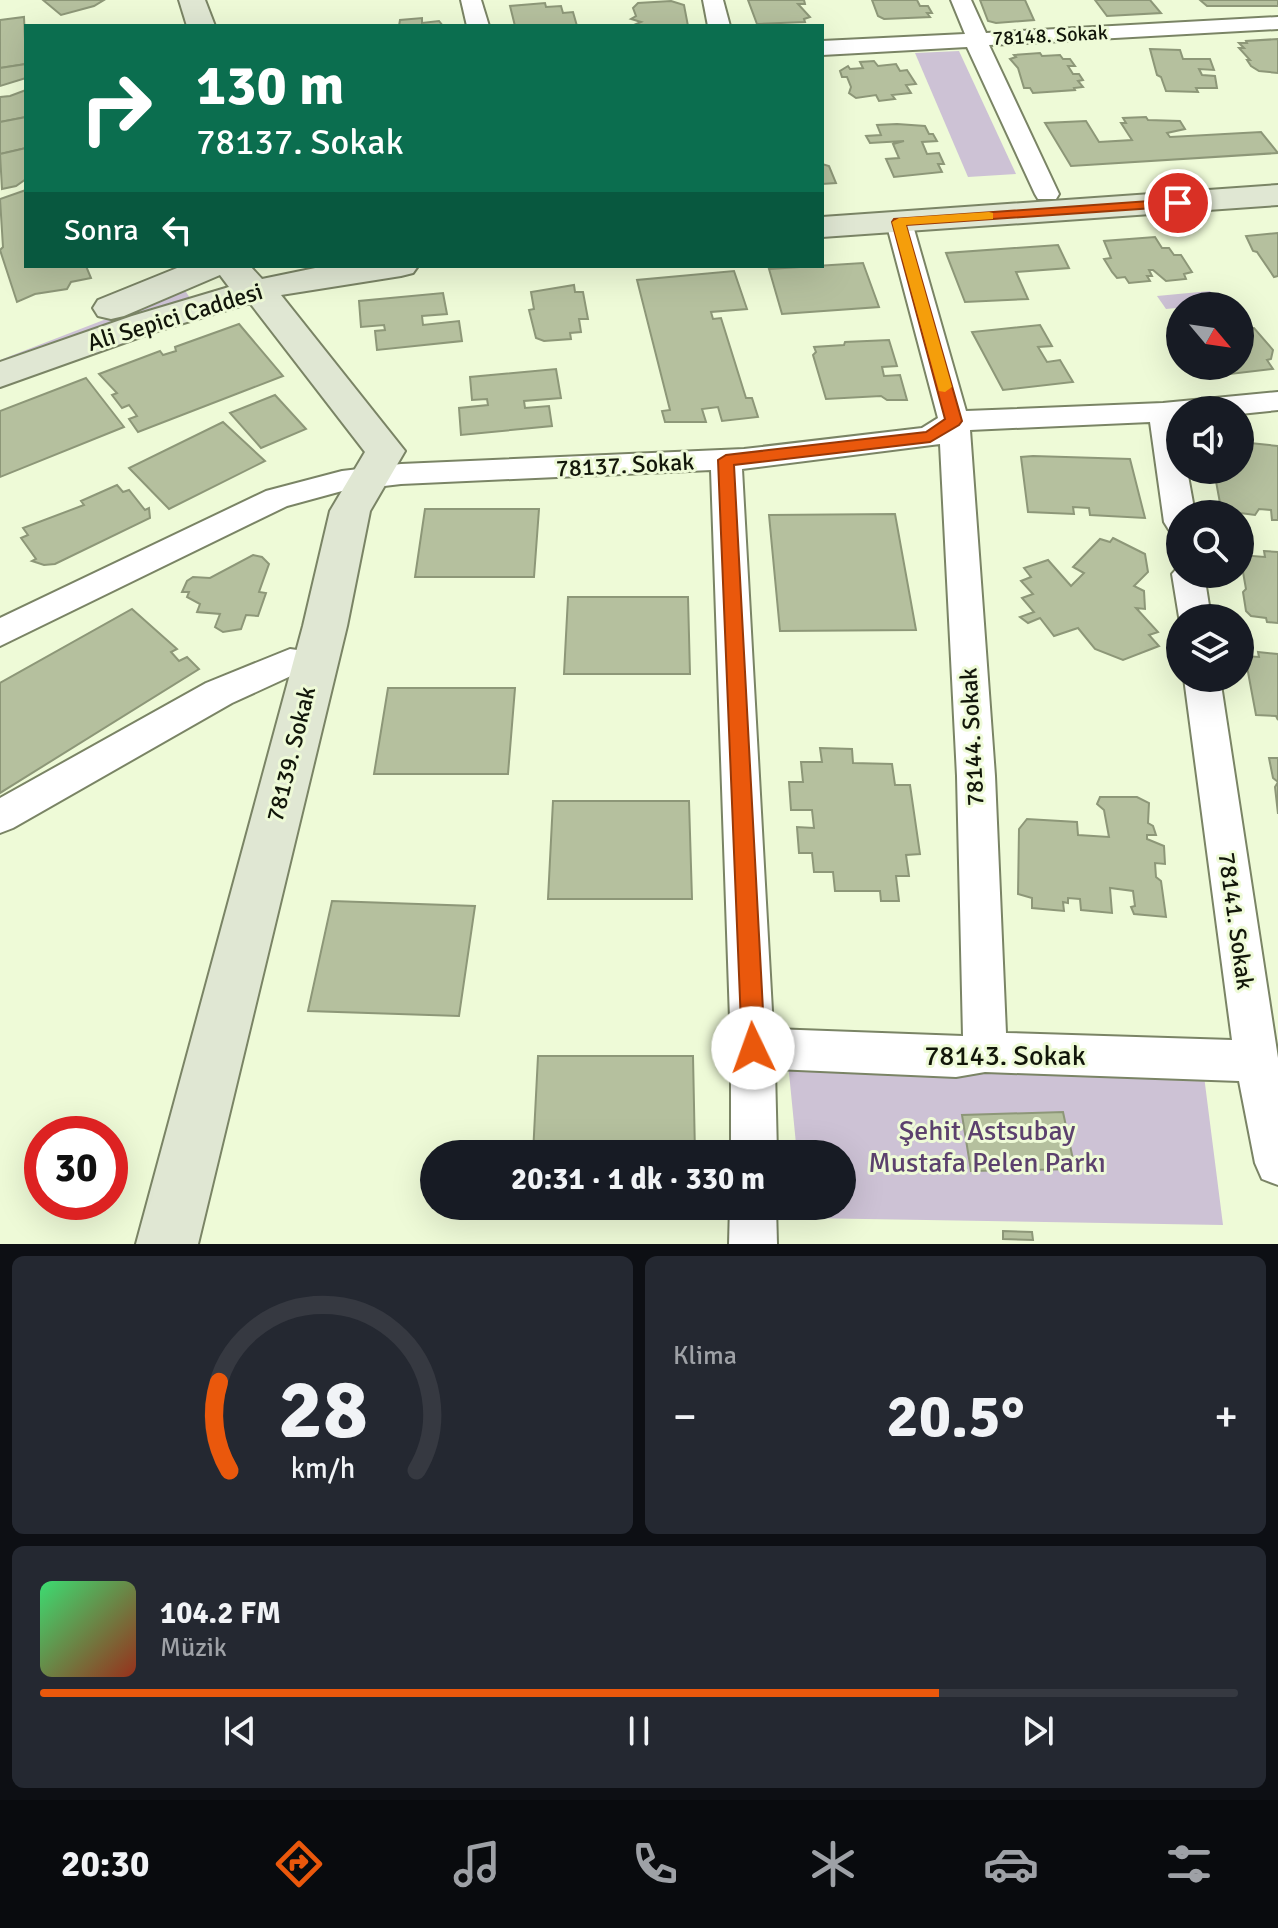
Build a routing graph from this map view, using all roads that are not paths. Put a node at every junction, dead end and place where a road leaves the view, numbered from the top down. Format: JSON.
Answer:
{"nodes":[{"id":1,"x":192,"y":0,"type":"edge"},
{"id":2,"x":471,"y":0,"type":"edge"},
{"id":3,"x":713,"y":0,"type":"edge"},
{"id":4,"x":961,"y":0,"type":"edge"},
{"id":5,"x":1278,"y":23,"type":"edge"},
{"id":6,"x":200,"y":24,"type":"edge"},
{"id":7,"x":477,"y":24,"type":"edge"},
{"id":8,"x":719,"y":24,"type":"edge"},
{"id":9,"x":978,"y":39,"type":"junction"},
{"id":10,"x":824,"y":48,"type":"edge"},
{"id":11,"x":1278,"y":176,"type":"edge"},
{"id":12,"x":1047,"y":194,"type":"junction"},
{"id":13,"x":1278,"y":195,"type":"edge"},
{"id":14,"x":824,"y":208,"type":"edge"},
{"id":15,"x":899,"y":222,"type":"junction"},
{"id":16,"x":824,"y":227,"type":"edge"},
{"id":17,"x":207,"y":268,"type":"edge"},
{"id":18,"x":385,"y":268,"type":"edge"},
{"id":19,"x":274,"y":282,"type":"edge"},
{"id":20,"x":0,"y":350,"type":"edge"},
{"id":21,"x":0,"y":375,"type":"edge"},
{"id":22,"x":1278,"y":401,"type":"edge"},
{"id":23,"x":1163,"y":412,"type":"junction"},
{"id":24,"x":954,"y":421,"type":"junction"},
{"id":25,"x":726,"y":460,"type":"junction"},
{"id":26,"x":371,"y":478,"type":"junction"},
{"id":27,"x":1177,"y":500,"type":"edge"},
{"id":28,"x":0,"y":633,"type":"edge"},
{"id":29,"x":314,"y":663,"type":"junction"},
{"id":30,"x":1204,"y":692,"type":"edge"},
{"id":31,"x":0,"y":817,"type":"edge"},
{"id":32,"x":753,"y":1048,"type":"junction"},
{"id":33,"x":985,"y":1052,"type":"junction"},
{"id":34,"x":1257,"y":1061,"type":"junction"},
{"id":35,"x":754,"y":1140,"type":"edge"},
{"id":36,"x":1278,"y":1163,"type":"edge"},
{"id":37,"x":753,"y":1220,"type":"edge"},
{"id":38,"x":167,"y":1244,"type":"edge"},
{"id":39,"x":753,"y":1244,"type":"edge"}],
"edges":[{"from":1,"to":6,"type":"main road"},
{"from":2,"to":7,"type":"street"},
{"from":3,"to":8,"type":"street"},
{"from":4,"to":9,"type":"street"},
{"from":5,"to":9,"type":"street","name":"78148. Sokak"},
{"from":9,"to":10,"type":"street","name":"78148. Sokak"},
{"from":9,"to":12,"type":"street"},
{"from":11,"to":12,"type":"main road"},
{"from":12,"to":14,"type":"main road"},
{"from":13,"to":15,"type":"main road"},
{"from":15,"to":16,"type":"main road"},
{"from":15,"to":24,"type":"street","name":"78144. Sokak"},
{"from":17,"to":20,"type":"main road","name":"Ali Sepici Caddesi"},
{"from":18,"to":19,"type":"main road","name":"Ali Sepici Caddesi"},
{"from":19,"to":21,"type":"main road","name":"Ali Sepici Caddesi"},
{"from":19,"to":26,"type":"main road","name":"78139. Sokak"},
{"from":22,"to":23,"type":"street","name":"78137. Sokak"},
{"from":23,"to":24,"type":"street","name":"78137. Sokak"},
{"from":23,"to":27,"type":"street"},
{"from":24,"to":25,"type":"street","name":"78137. Sokak"},
{"from":24,"to":33,"type":"street","name":"78144. Sokak"},
{"from":25,"to":26,"type":"street","name":"78137. Sokak"},
{"from":25,"to":32,"type":"street"},
{"from":26,"to":28,"type":"street","name":"78137. Sokak"},
{"from":26,"to":29,"type":"main road","name":"78139. Sokak"},
{"from":29,"to":31,"type":"street"},
{"from":29,"to":38,"type":"main road","name":"78139. Sokak"},
{"from":30,"to":34,"type":"street","name":"78141. Sokak"},
{"from":32,"to":33,"type":"street","name":"78143. Sokak"},
{"from":32,"to":35,"type":"street"},
{"from":33,"to":34,"type":"street","name":"78143. Sokak"},
{"from":34,"to":36,"type":"street","name":"78141. Sokak"},
{"from":37,"to":39,"type":"street"}]}
